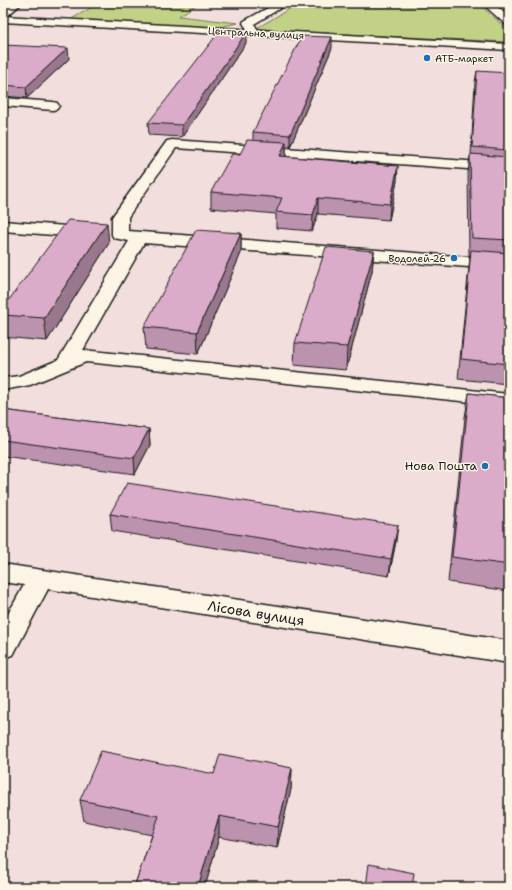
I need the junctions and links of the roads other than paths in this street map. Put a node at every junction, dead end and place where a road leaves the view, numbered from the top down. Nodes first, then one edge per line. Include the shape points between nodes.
1 (17, 3) edge
2 (284, 3) edge
3 (487, 3) edge
4 (3, 14) edge
5 (3, 19) edge
6 (509, 22) edge
7 (255, 32) junction
8 (509, 47) edge
9 (3, 102) edge
10 (53, 106) dead end
11 (509, 168) edge
12 (3, 226) edge
13 (120, 235) junction
14 (139, 238) junction
15 (509, 265) edge
16 (66, 363) junction
17 (3, 384) edge
18 (509, 400) edge
19 (3, 573) edge
20 (40, 579) junction
21 (3, 648) edge
22 (509, 652) edge

1 - 4 main road
2 - 7 main road via 248,23
3 - 6 main road
5 - 7 main road, Центральна вулиця
7 - 8 main road, Центральна вулиця
9 - 10 main road
11 - 13 main road via 172,144 120,217
12 - 13 main road
13 - 14 main road
14 - 15 main road
14 - 16 main road
16 - 17 main road via 24,381
16 - 18 main road via 84,356
19 - 20 main road, Лісова вулиця
20 - 21 main road
20 - 22 main road, Лісова вулиця

